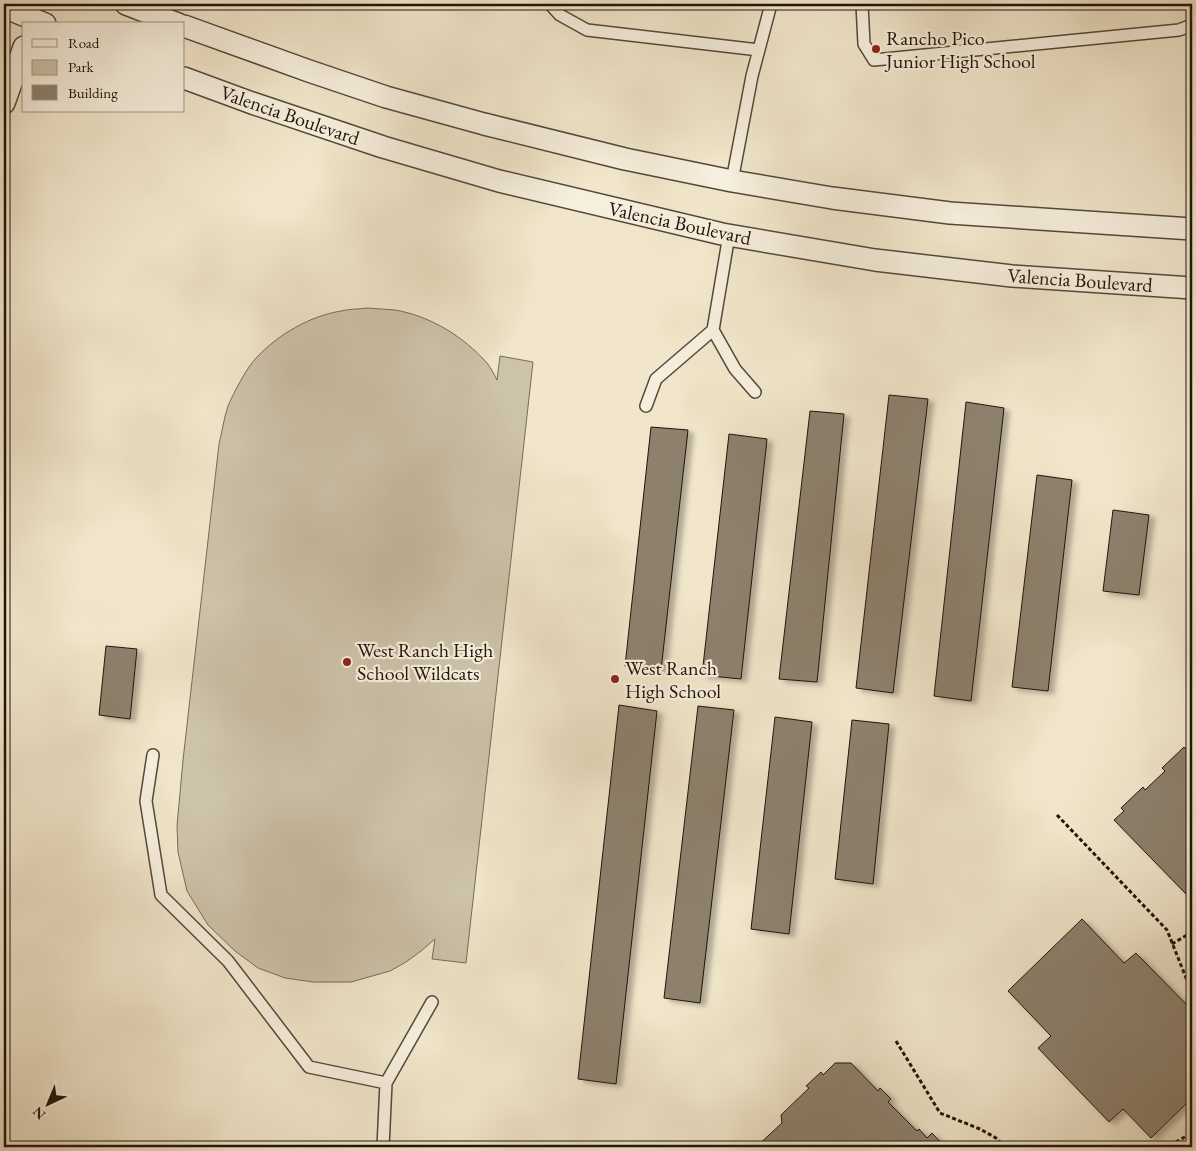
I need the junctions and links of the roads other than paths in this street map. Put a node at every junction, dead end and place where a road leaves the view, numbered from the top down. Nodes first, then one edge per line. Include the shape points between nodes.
1 (126, 4) edge
2 (550, 4) edge
3 (771, 4) edge
4 (862, 4) edge
5 (4, 8) edge
6 (37, 18) edge
7 (173, 22) edge
8 (1192, 25) edge
9 (185, 26) edge
10 (759, 50) junction
11 (22, 53) edge
12 (185, 78) edge
13 (4, 103) edge
14 (732, 181) junction
15 (1192, 229) edge
16 (729, 235) junction
17 (1192, 288) edge
18 (713, 330) junction
19 (755, 392) dead end
20 (646, 406) dead end
21 (153, 755) dead end
22 (432, 1002) dead end
23 (386, 1083) junction
24 (383, 1147) edge

1 - 7 street
2 - 10 lane via 560,15 587,30
3 - 10 lane
4 - 8 lane via 864,44 874,60 1179,30
5 - 6 street
9 - 14 street via 386,97 625,159
10 - 14 lane
11 - 13 street
12 - 16 street, Valencia Boulevard via 383,147 499,181
14 - 15 street via 950,213
16 - 17 street, Valencia Boulevard via 875,260 1012,276
16 - 18 lane
18 - 19 lane via 735,369
18 - 20 lane via 656,379
21 - 23 lane via 146,801 162,895 228,961 309,1067
22 - 23 lane
23 - 24 lane

